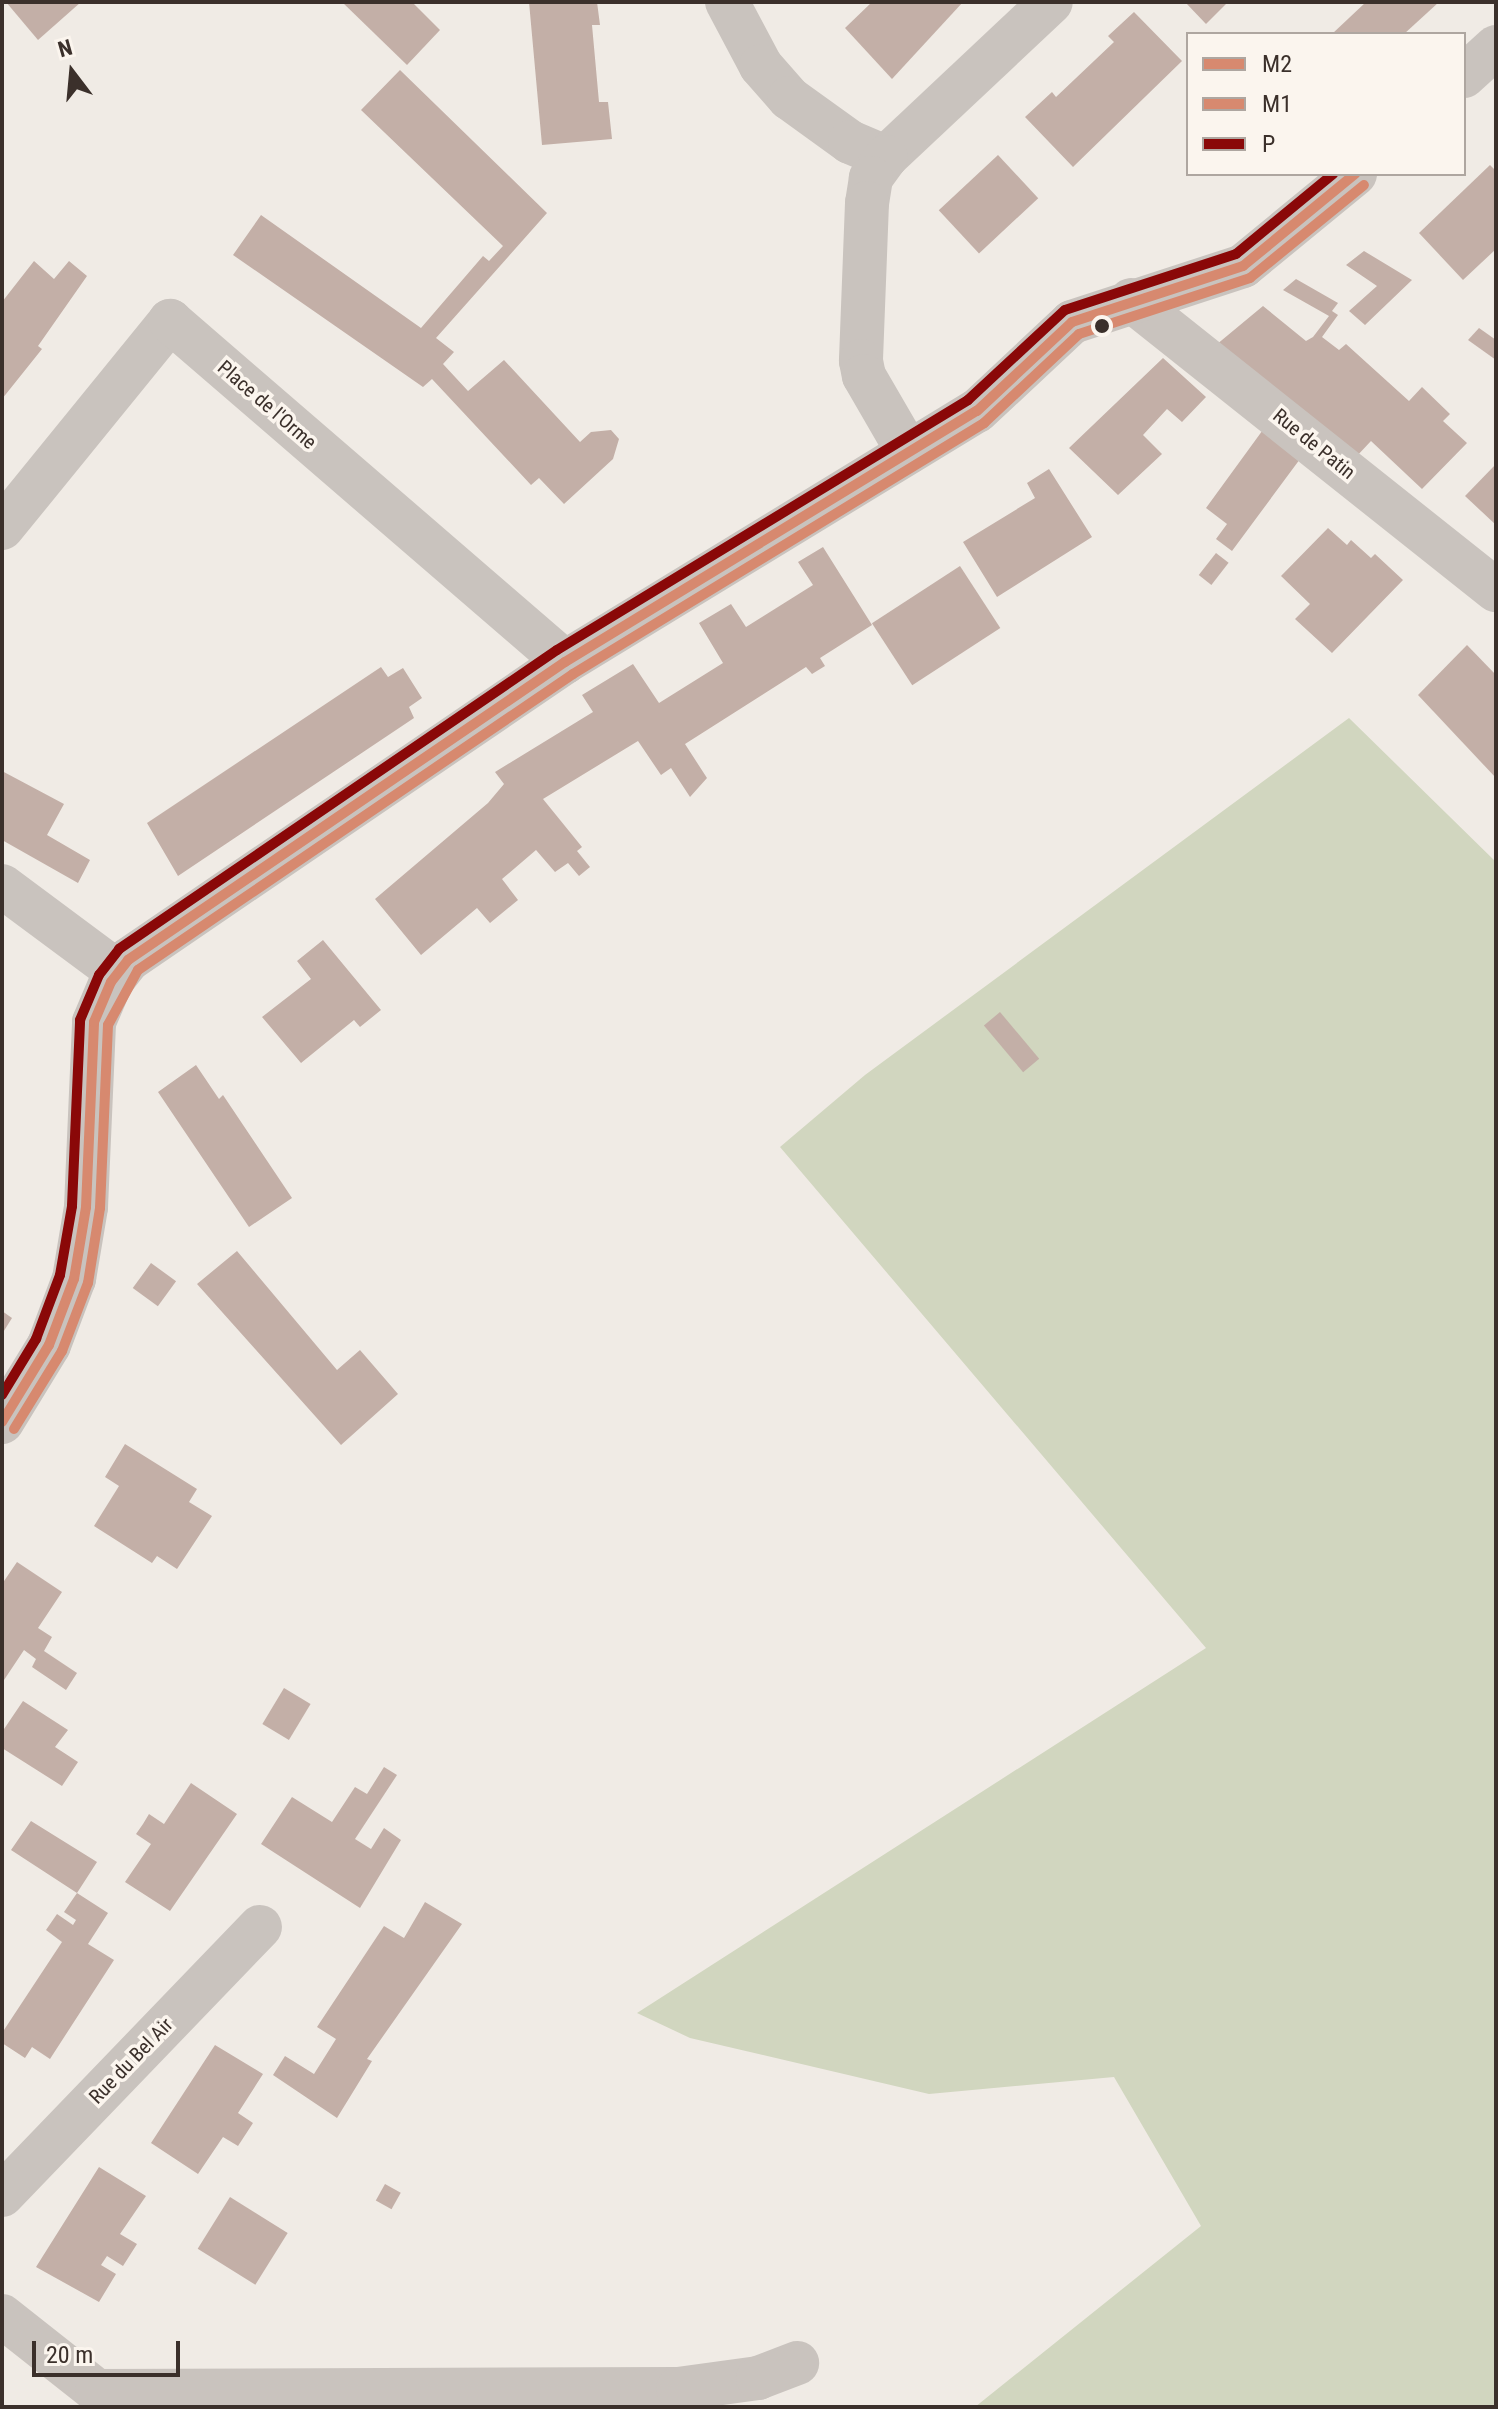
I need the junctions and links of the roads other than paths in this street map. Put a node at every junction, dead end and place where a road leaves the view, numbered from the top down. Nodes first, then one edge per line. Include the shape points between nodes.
1 (727, 2) edge
2 (1051, 2) edge
3 (1496, 47) edge
4 (1466, 74) edge
5 (886, 157) junction
6 (1353, 176) edge
7 (1131, 300) junction
8 (908, 452) junction
9 (2, 528) edge
10 (1496, 590) edge
11 (565, 662) junction
12 (2, 886) edge
13 (118, 972) junction
14 (2, 1422) edge
15 (260, 1927) dead end
16 (2, 2195) edge
17 (2, 2316) edge
18 (797, 2363) dead end
19 (106, 2399) edge

1 - 5 street via 761,66 789,98 850,142
2 - 5 street
3 - 4 street
5 - 8 street via 871,178 867,203 861,361 864,376
6 - 7 street via 1243,266 1199,284
7 - 8 street via 1072,322 984,406
7 - 10 street, Rue de Patin
8 - 11 street
9 - 11 street, Place de l'Orme via 170,321
11 - 13 street via 155,938
12 - 13 street
13 - 14 street via 100,1005 91,1040 86,1207 74,1279 49,1345
15 - 16 street, Rue du Bel Air
17 - 19 street
18 - 19 street via 758,2378 678,2389

